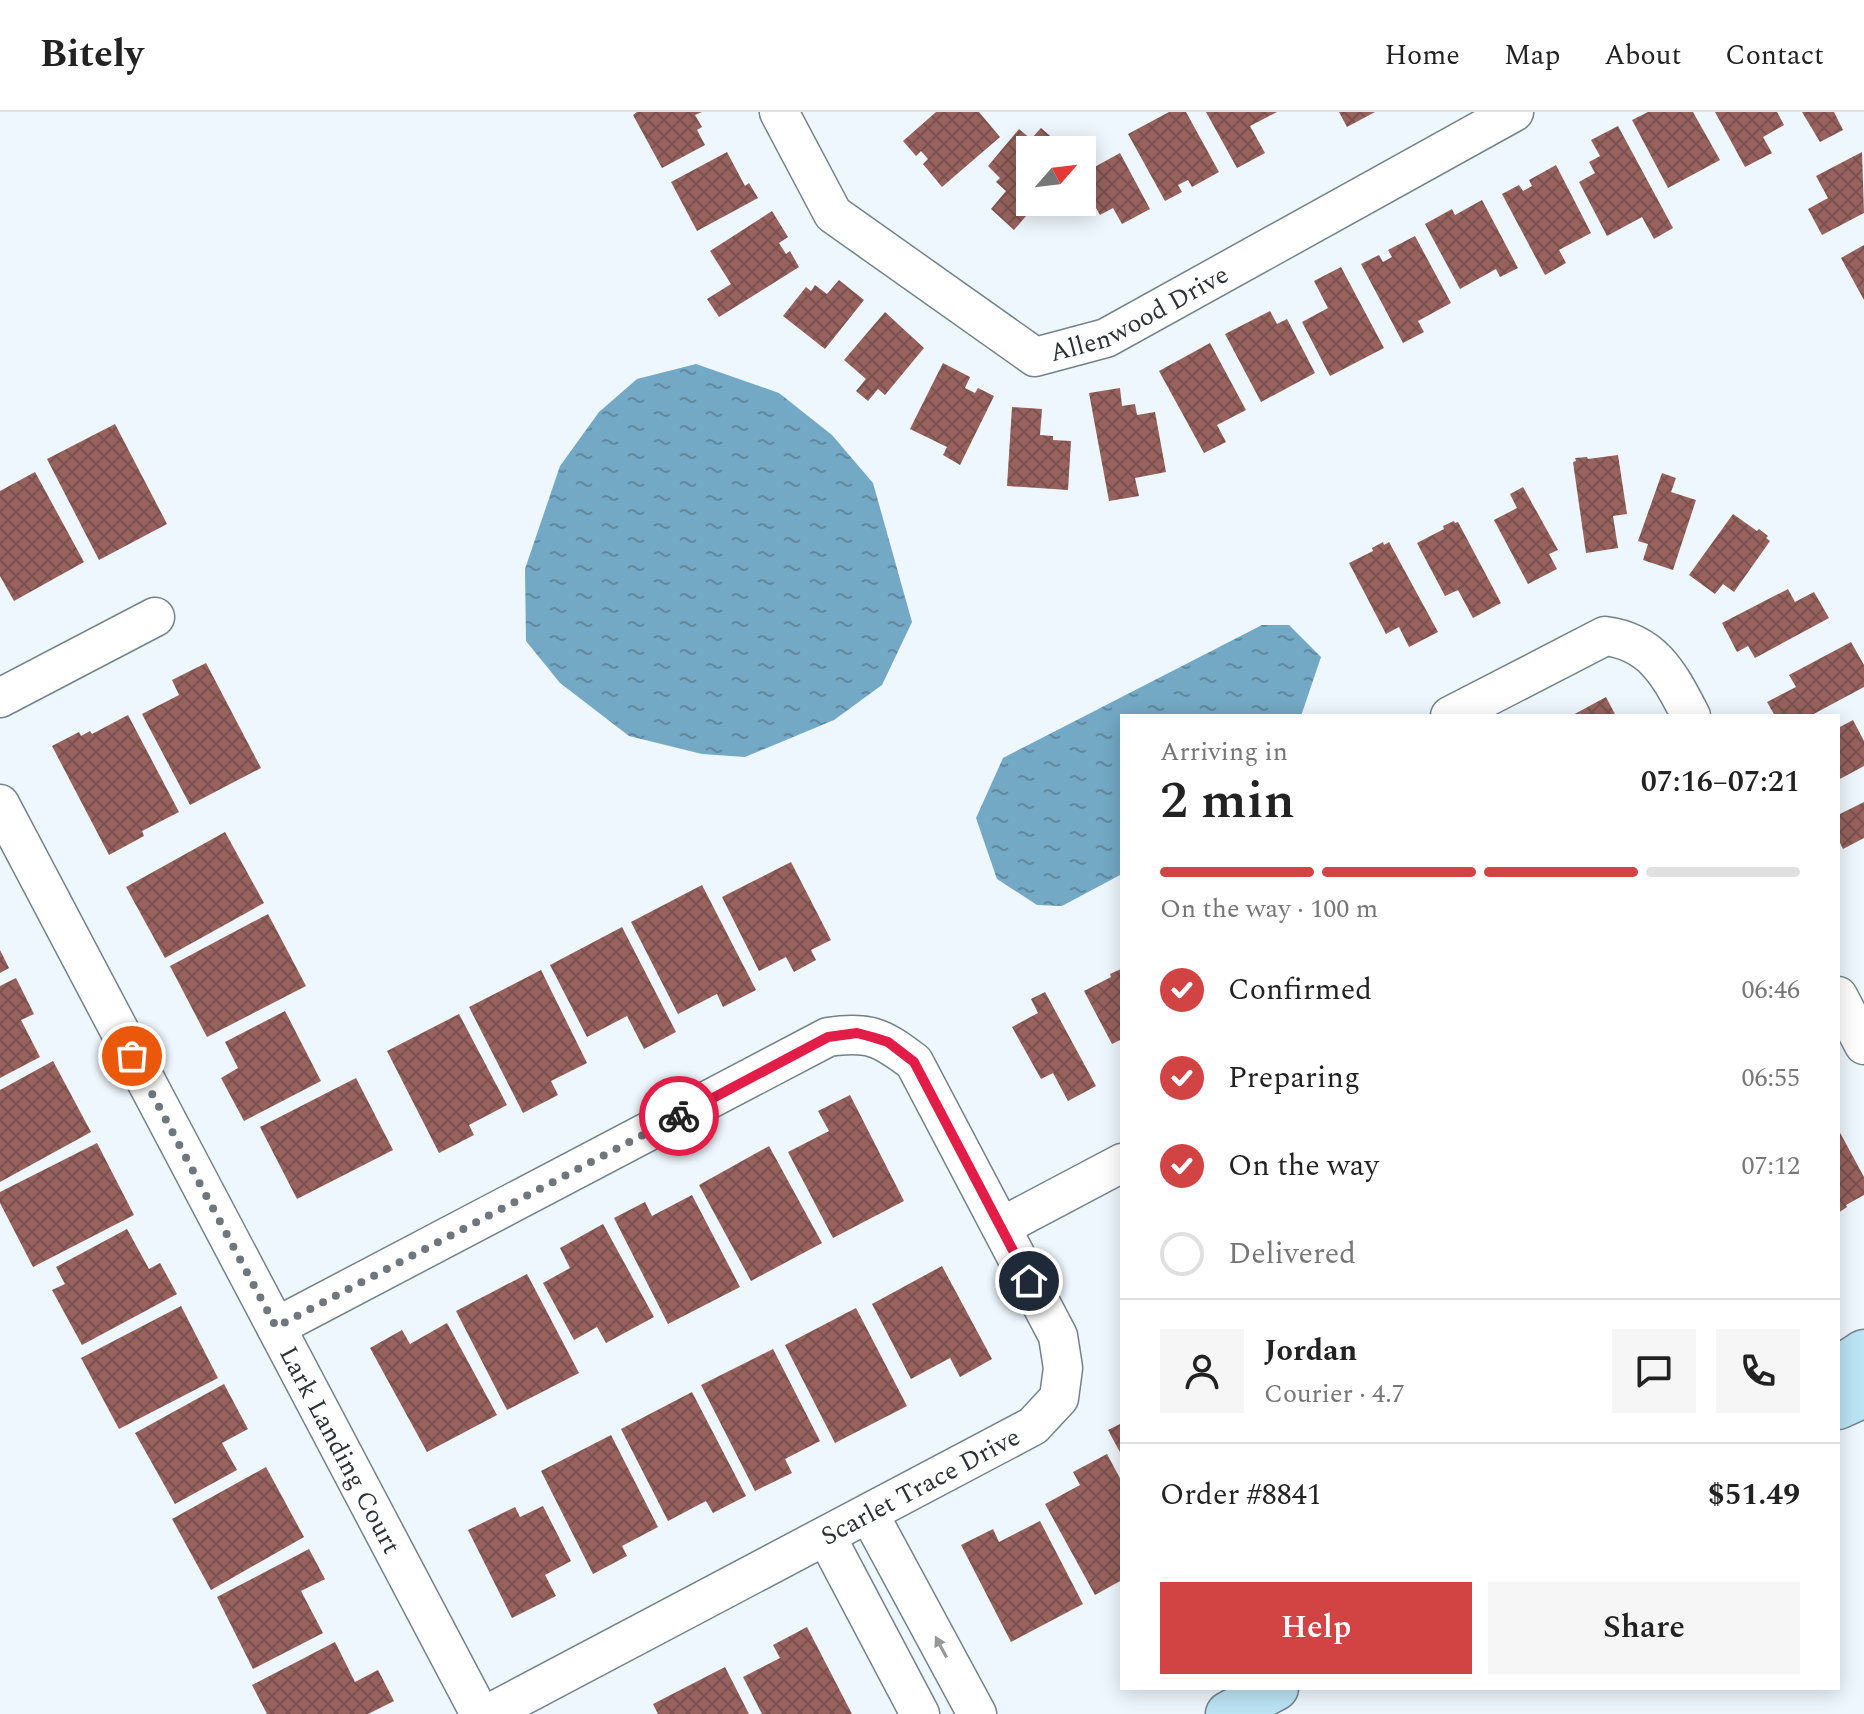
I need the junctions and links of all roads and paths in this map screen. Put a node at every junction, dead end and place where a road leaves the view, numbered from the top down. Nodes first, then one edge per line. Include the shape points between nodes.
1 (779, 112) edge
2 (1511, 113) edge
3 (155, 617) dead end
4 (0, 698) edge
5 (1454, 714) edge
6 (1690, 714) edge
7 (0, 804) edge
8 (1841, 1009) edge
9 (1864, 1045) edge
10 (1120, 1164) edge
11 (1001, 1227) junction
12 (276, 1327) junction
13 (1864, 1352) edge
14 (1840, 1368) edge
15 (1864, 1395) edge
16 (1840, 1406) edge
17 (869, 1514) junction
18 (826, 1536) junction
19 (1272, 1690) edge
20 (480, 1714) edge
21 (488, 1714) edge
22 (920, 1714) edge
23 (977, 1714) edge
24 (1228, 1714) edge

1 - 2 street, Allenwood Drive via 833,214 1035,357 1106,338
3 - 4 street
5 - 6 street via 1605,636 1625,639 1649,654 1667,671
7 - 12 street, Lark Landing Court
8 - 9 street
10 - 11 street
11 - 12 street, Scarlet Trace Drive via 914,1062 888,1042 857,1033 828,1037
11 - 17 street, Scarlet Trace Drive via 1058,1336 1063,1368 1059,1398 1033,1426
12 - 20 street, Lark Landing Court
13 - 14 main road
15 - 16 main road
17 - 18 street, Scarlet Trace Drive
23 -> 17 street
18 - 21 street, Scarlet Trace Drive
18 - 22 street
19 - 24 main road

